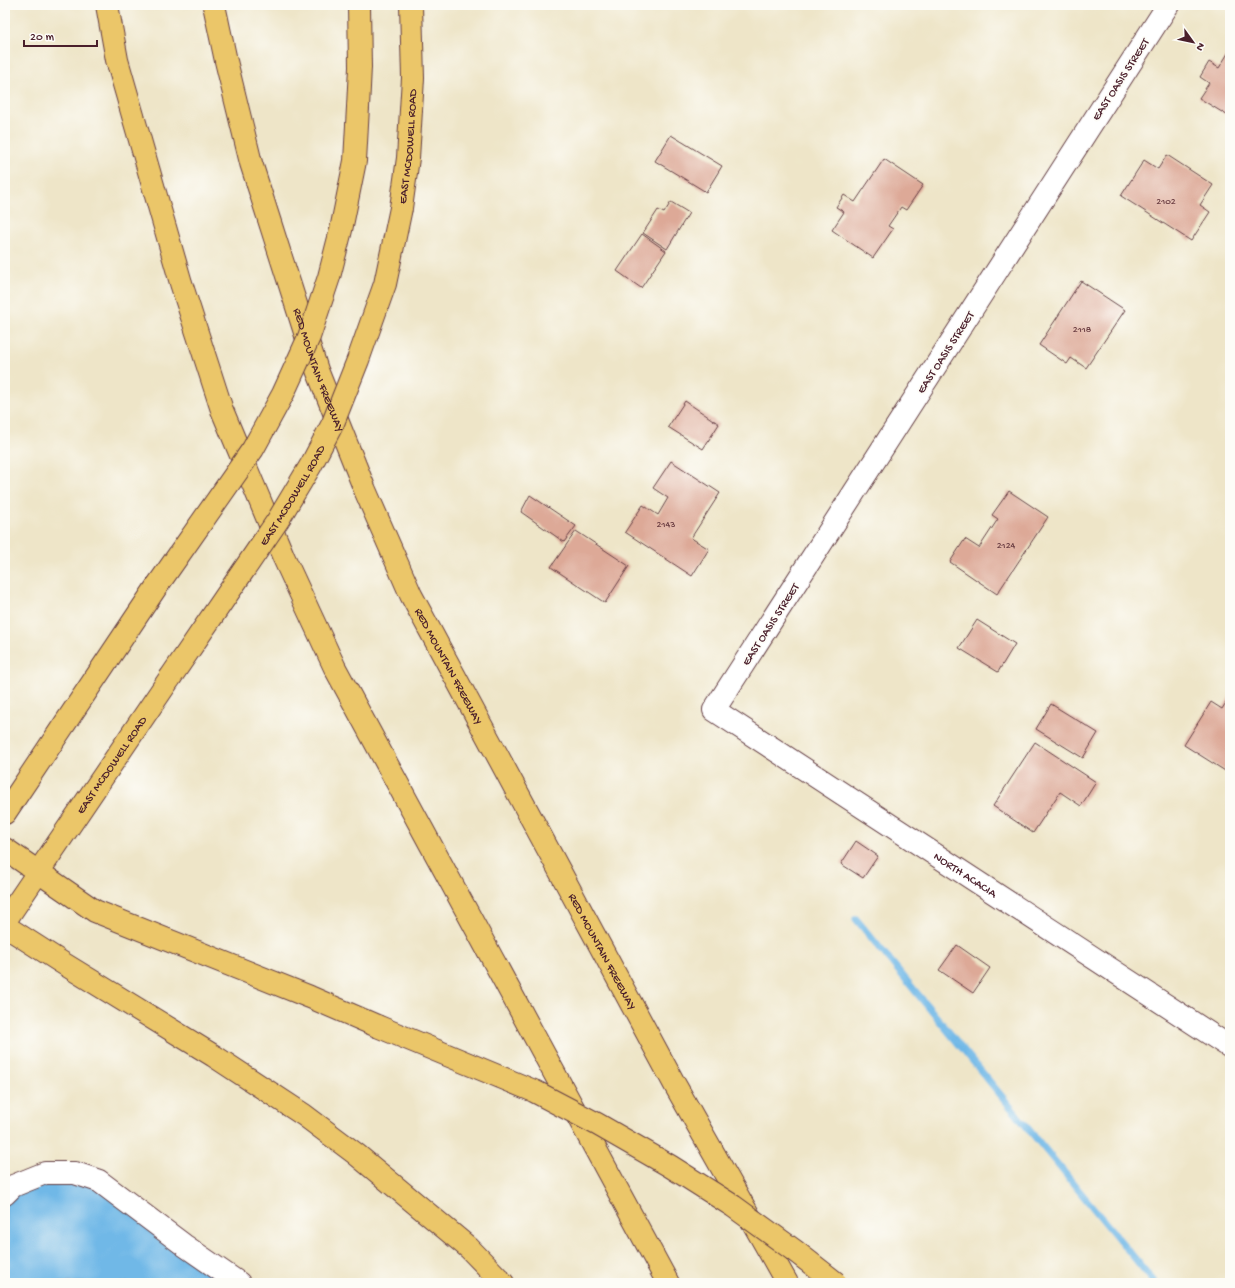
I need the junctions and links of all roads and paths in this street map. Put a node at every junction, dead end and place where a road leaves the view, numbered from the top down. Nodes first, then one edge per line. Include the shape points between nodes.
1 (107, 5) edge
2 (214, 5) edge
3 (359, 5) edge
4 (411, 5) edge
5 (1168, 5) edge
6 (722, 698) joint
7 (5, 813) edge
8 (5, 849) edge
9 (38, 871) junction
10 (5, 921) edge
11 (5, 926) edge
12 (1230, 1047) edge
13 (5, 1194) edge
14 (239, 1283) edge
15 (503, 1283) edge
16 (668, 1283) edge
17 (787, 1283) edge
18 (836, 1283) edge

1 - 16 main road via 117,60 181,283 222,410 284,558 335,668
2 - 17 main road, RED MOUNTAIN FREEWAY via 251,163 317,370 408,588 675,1085
3 - 7 main road, bridge via 360,67 355,161 341,230 309,337 283,394 253,449 157,586
4 - 9 main road, EAST MCDOWELL ROAD, bridge via 413,78 408,158 401,208 385,284 332,423 311,465 278,520
5 - 6 street, EAST OASIS STREET
6 - 12 street, NORTH ACACIA via 714,710
8 - 9 main road
9 - 10 main road, EAST MCDOWELL ROAD
9 - 18 main road, bridge via 95,911 534,1091 670,1166 733,1206
11 - 15 main road via 304,1115 356,1154 469,1248
13 - 14 street via 13,1186 45,1173 75,1173 98,1181

